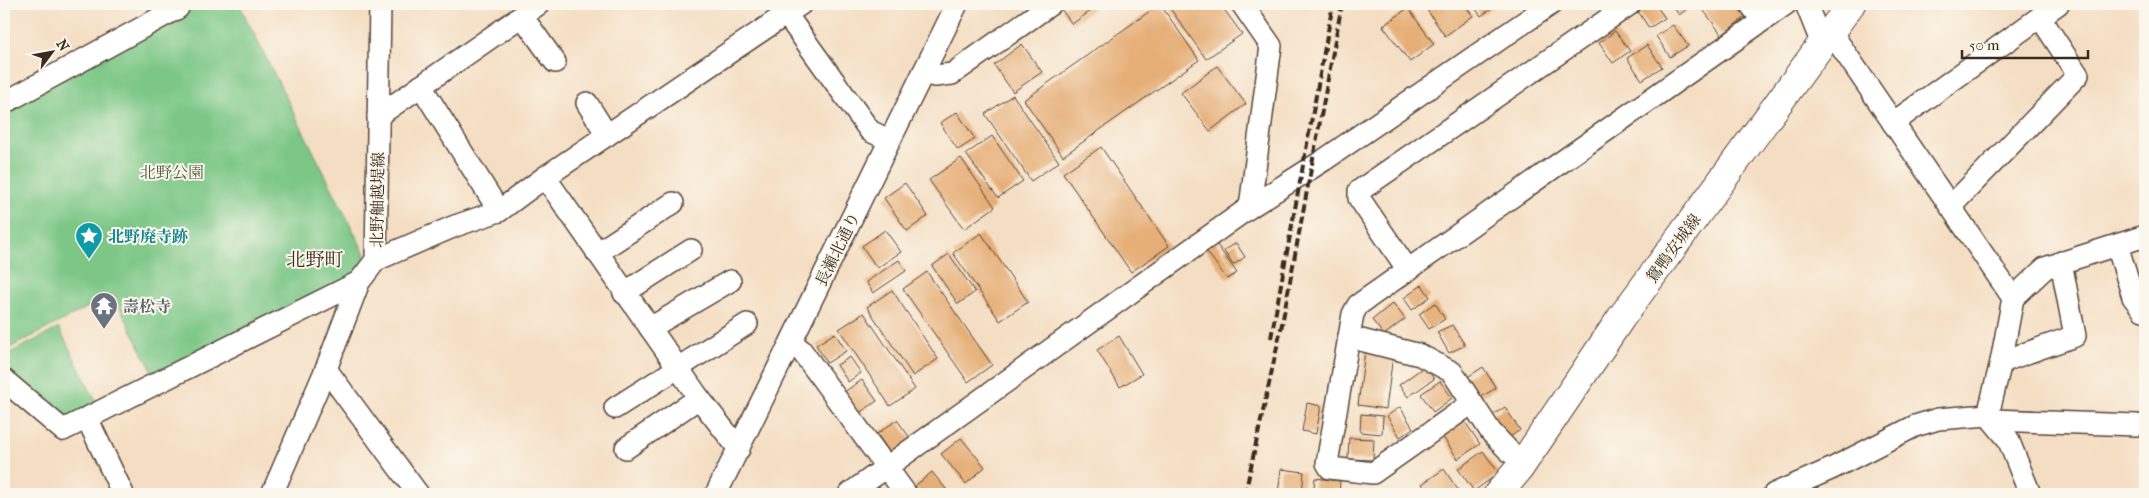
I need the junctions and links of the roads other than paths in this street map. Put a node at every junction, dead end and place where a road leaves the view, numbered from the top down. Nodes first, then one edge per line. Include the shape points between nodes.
1 (177, 4) edge
2 (380, 4) edge
3 (539, 4) edge
4 (957, 4) edge
5 (1050, 4) edge
6 (1242, 4) edge
7 (1550, 4) edge
8 (1630, 4) edge
9 (1786, 4) edge
10 (1806, 4) edge
11 (1851, 4) edge
12 (2058, 4) edge
13 (794, 9) edge
14 (1756, 12) edge
15 (522, 16) junction
16 (2040, 16) junction
17 (1826, 38) junction
18 (555, 62) dead end
19 (923, 73) junction
20 (421, 86) junction
21 (4, 102) edge
22 (587, 103) dead end
23 (378, 116) junction
24 (1894, 122) junction
25 (607, 135) junction
26 (889, 140) junction
27 (545, 176) junction
28 (673, 203) dead end
29 (1951, 206) junction
30 (1250, 207) junction
31 (499, 211) junction
32 (2145, 236) edge
33 (2117, 245) junction
34 (690, 250) dead end
35 (598, 253) junction
36 (376, 260) junction
37 (2061, 262) junction
38 (1408, 270) junction
39 (730, 281) dead end
40 (359, 282) junction
41 (624, 293) junction
42 (2013, 298) junction
43 (2143, 310) dead end
44 (747, 324) dead end
45 (650, 328) junction
46 (1349, 337) junction
47 (792, 343) junction
48 (2001, 362) junction
49 (677, 367) junction
50 (326, 369) junction
51 (4, 380) edge
52 (699, 398) junction
53 (1472, 403) junction
54 (616, 408) dead end
55 (1990, 417) junction
56 (88, 418) junction
57 (2137, 425) dead end
58 (626, 448) dead end
59 (739, 449) junction
60 (1525, 461) junction
61 (888, 467) junction
62 (122, 494) edge
63 (272, 494) edge
64 (418, 494) edge
65 (716, 494) edge
66 (849, 494) edge
67 (906, 494) edge
68 (1498, 494) edge
69 (1774, 494) edge
70 (2030, 494) edge

1 - 21 street via 178,8
2 - 23 street, 北野舳越堤線
3 - 15 street
4 - 19 street, 長瀬北通り
5 - 19 street via 952,74 935,76
6 - 30 street via 1271,46
7 - 30 street via 1324,160
8 - 38 street via 1359,191 1359,198
9 - 14 street
10 - 17 street
11 - 17 main road, 鴛鴨安城線
12 - 16 street
13 - 25 street
13 - 26 street via 870,131
14 - 38 street
15 - 18 street
15 - 20 street
16 - 24 street
16 - 29 street via 2078,75
17 - 24 street
17 - 60 main road, 鴛鴨安城線 via 1621,318
19 - 26 street, 長瀬北通り
20 - 23 street
20 - 31 street
22 - 25 street
23 - 36 street, 北野舳越堤線
24 - 29 street
25 - 27 street
26 - 47 street, 長瀬北通り
27 - 31 street
27 - 35 street
28 - 35 street
29 - 42 street
30 - 61 street
31 - 36 street via 454,226
32 - 33 street
33 - 37 street
33 - 43 street via 2133,297
34 - 41 street
35 - 41 street
36 - 40 street, 北野舳越堤線
37 - 42 street via 2045,268
37 - 48 street via 2075,336
38 - 46 street via 1358,305
39 - 45 street
40 - 50 street, 北野舳越堤線
40 - 56 street
41 - 45 street
42 - 48 street
44 - 49 street
45 - 49 street
46 - 53 street via 1420,355 1452,372
46 - 53 street via 1327,456 1326,464 1330,468 1373,473
47 - 59 street, 長瀬北通り
47 - 61 street
48 - 55 street
49 - 52 street
49 - 54 street
50 - 63 street, 北野舳越堤線
50 - 64 street
51 - 56 street via 63,430
52 - 58 street
52 - 59 street
53 - 60 street via 1491,432 1510,452
55 - 57 street
55 - 69 street via 1938,419 1916,426
55 - 70 street via 2008,439
56 - 62 street
59 - 65 street, 長瀬北通り
60 - 68 main road, 鴛鴨安城線
61 - 66 street
61 - 67 street

